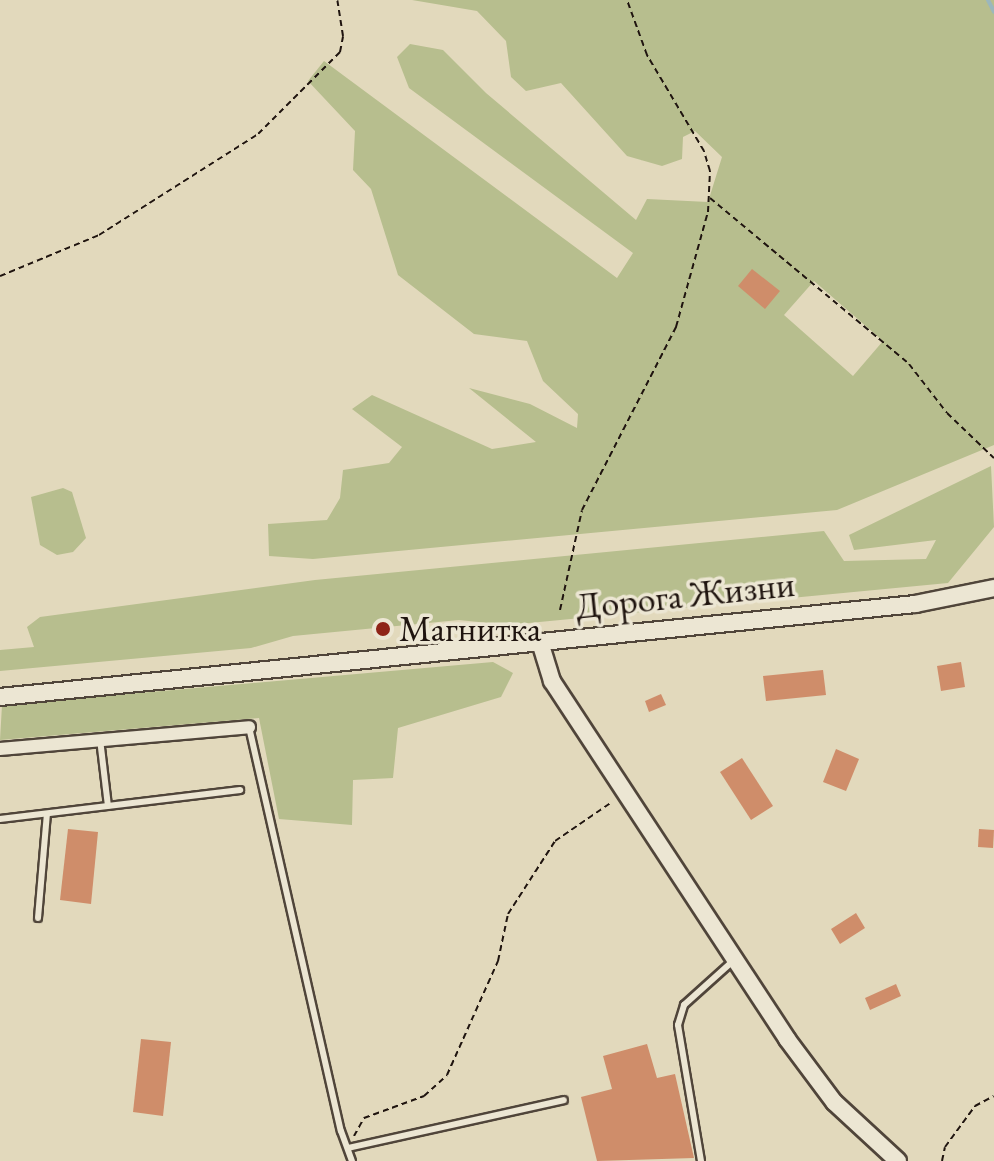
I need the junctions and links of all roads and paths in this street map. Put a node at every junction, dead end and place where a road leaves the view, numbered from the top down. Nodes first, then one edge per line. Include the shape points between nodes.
1 (337, 0) edge
2 (627, 0) edge
3 (708, 197) junction
4 (0, 276) edge
5 (994, 458) edge
6 (994, 588) edge
7 (560, 610) dead end
8 (540, 642) junction
9 (0, 697) edge
10 (249, 727) joint
11 (100, 739) junction
12 (0, 749) edge
13 (240, 790) dead end
14 (624, 794) junction
15 (108, 806) junction
16 (47, 814) junction
17 (0, 819) edge
18 (38, 918) dead end
19 (734, 960) junction
20 (994, 1096) edge
21 (564, 1100) dead end
22 (348, 1148) junction
23 (352, 1161) edge
24 (701, 1161) edge
25 (898, 1161) edge
26 (942, 1161) edge

1 - 4 path via 340,52 258,134 99,235
2 - 3 path via 647,55 704,151
3 - 5 path via 909,364 947,413
3 - 7 path via 702,242 676,327 649,389 592,483
6 - 8 main road, Дорога Жизни via 915,604
8 - 9 main road, Дорога Жизни
8 - 14 main road via 552,681
10 - 11 street
10 - 22 lane
11 - 12 street
11 - 15 lane
13 - 15 lane
14 - 19 main road
14 - 22 path via 555,841 508,914 498,961 447,1075 424,1096 364,1118
15 - 16 lane
16 - 17 lane
16 - 18 lane
19 - 24 lane via 684,1005 678,1025
19 - 25 main road via 834,1102
20 - 26 path via 975,1106 945,1147
21 - 22 lane
22 - 23 lane

